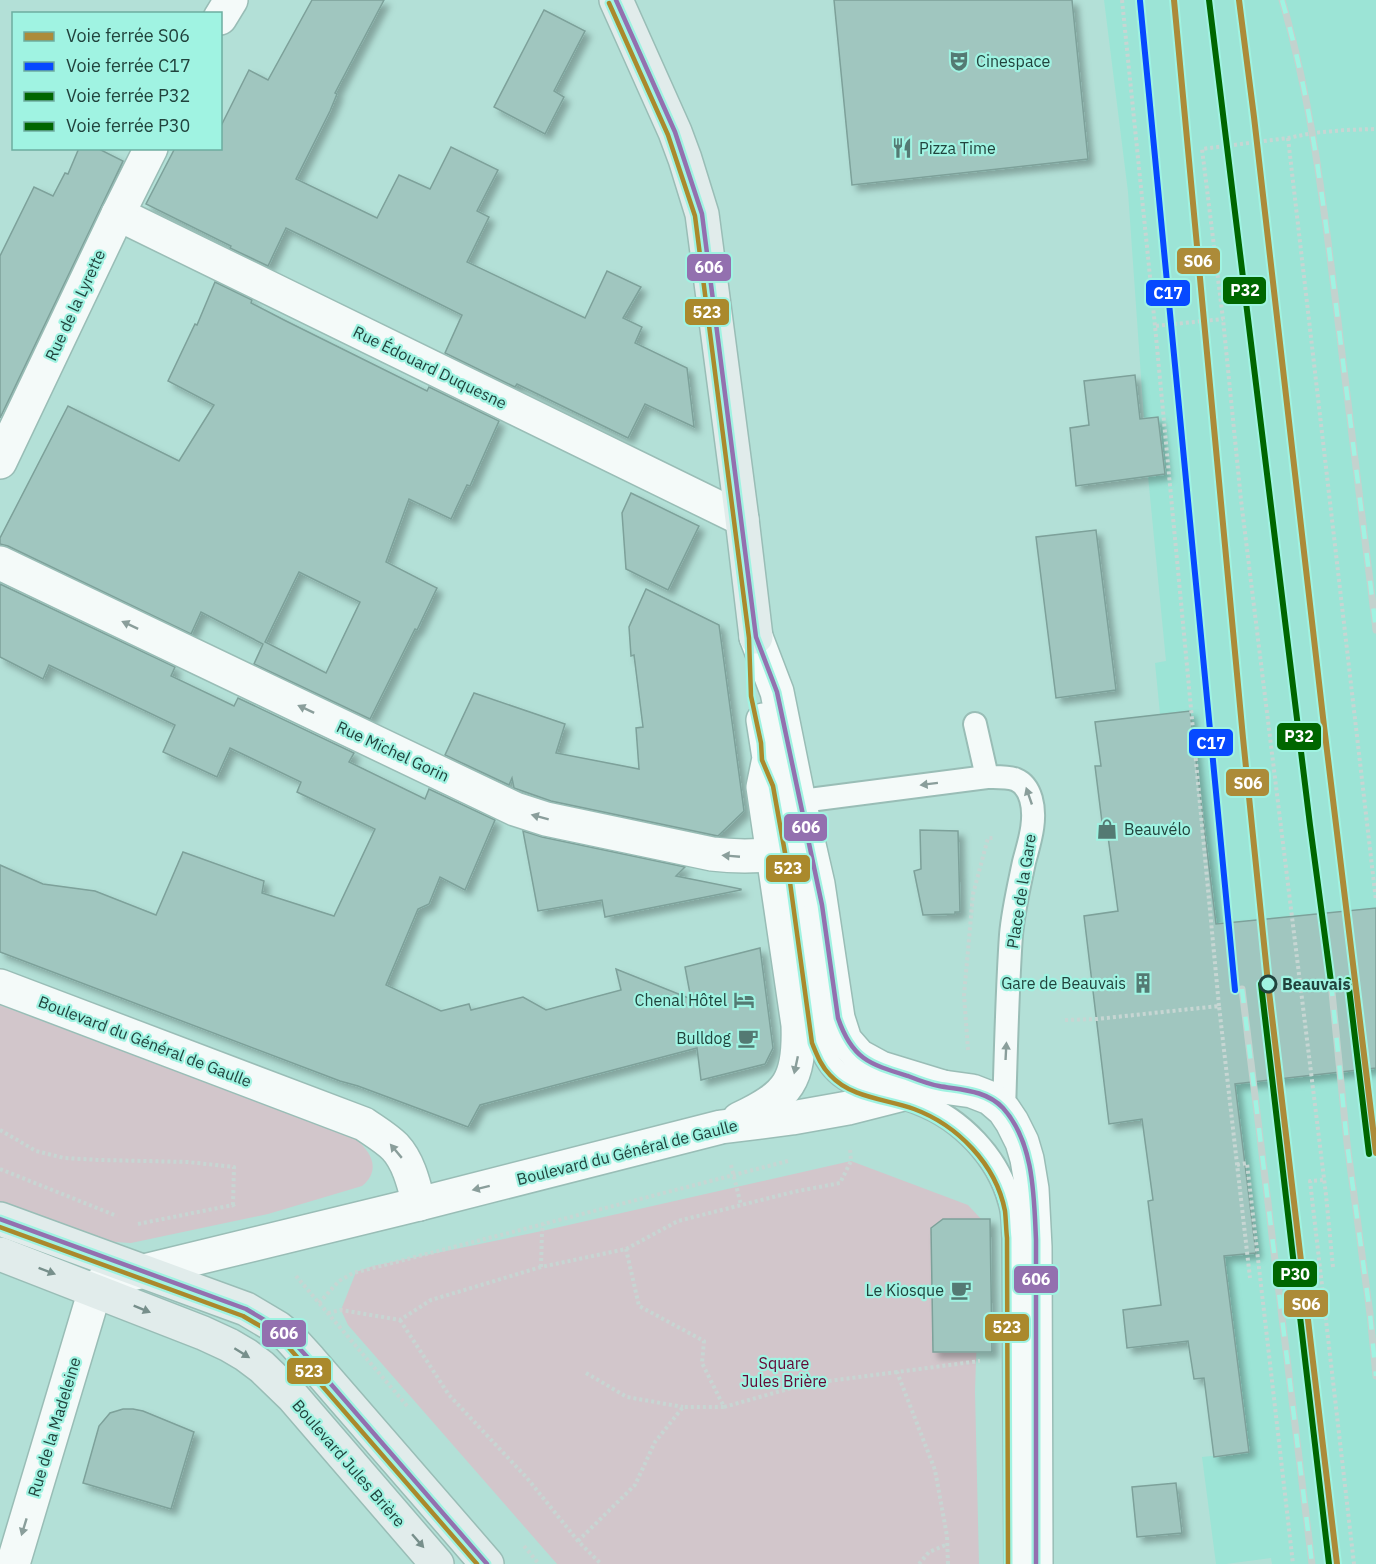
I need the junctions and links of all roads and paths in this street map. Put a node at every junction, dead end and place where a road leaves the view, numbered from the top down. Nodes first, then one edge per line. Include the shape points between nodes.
1 (231, 0) edge
2 (616, 0) edge
3 (1122, 0) edge
4 (222, 15) edge
5 (1376, 129) edge
6 (1288, 138) junction
7 (150, 150) edge
8 (118, 214) junction
9 (1224, 319) junction
10 (1155, 326) junction
11 (0, 462) edge
12 (742, 519) junction
13 (0, 563) edge
14 (756, 637) junction
15 (975, 724) dead end
16 (987, 777) junction
17 (783, 803) junction
18 (792, 853) junction
19 (1376, 901) edge
20 (0, 986) edge
21 (1219, 1006) junction
22 (1065, 1020) dead end
23 (943, 1087) junction
24 (897, 1095) junction
25 (1004, 1110) junction
26 (721, 1127) junction
27 (0, 1130) edge
28 (840, 1148) dead end
29 (798, 1159) dead end
30 (1237, 1164) junction
31 (0, 1169) edge
32 (1324, 1180) junction
33 (419, 1204) junction
34 (233, 1205) junction
35 (118, 1216) dead end
36 (0, 1219) edge
37 (129, 1221) dead end
38 (544, 1224) junction
39 (265, 1241) junction
40 (626, 1249) junction
41 (0, 1254) edge
42 (541, 1267) junction
43 (1333, 1267) dead end
44 (140, 1271) junction
45 (1250, 1278) dead end
46 (95, 1290) junction
47 (202, 1293) junction
48 (320, 1303) dead end
49 (400, 1320) junction
50 (189, 1328) junction
51 (294, 1343) junction
52 (1015, 1358) junction
53 (897, 1372) junction
54 (586, 1373) dead end
55 (683, 1407) junction
56 (723, 1407) junction
57 (578, 1541) junction
58 (948, 1544) junction
59 (13, 1564) edge
60 (437, 1564) edge
61 (487, 1564) edge
62 (602, 1564) edge
63 (919, 1564) edge
64 (948, 1564) edge
65 (1016, 1564) edge
66 (1036, 1564) edge
67 (1293, 1564) edge
68 (1354, 1564) edge

1 - 4 street
2 - 12 main road via 675,132 702,214
3 - 10 path
5 - 6 path
6 - 9 path via 1202,149
6 - 19 path
7 - 8 street, Rue de la Lyrette
8 - 11 street, Rue de la Lyrette
8 - 12 street, Rue Édouard Duquesne
9 - 10 path
9 - 32 path via 1241,500
10 - 21 path
12 - 14 main road
18 -> 13 street, Rue Michel Gorin via 738,857 712,854 529,814
14 - 17 street via 777,692
14 - 17 street via 758,695 769,758 763,787
15 - 16 lane
16 -> 17 lane, Place de la Gare
25 -> 16 lane, Place de la Gare via 1011,934 1033,817 1025,785 1008,777
17 - 18 street
18 - 23 street via 822,906 838,1018 845,1040 859,1056 880,1068
18 - 24 lane via 823,1052 829,1064 847,1080
18 -> 26 street via 798,1060 794,1075 776,1098
33 -> 20 street, Boulevard du Général de Gaulle via 395,1147 364,1124
21 - 22 path
21 - 30 path
23 - 24 street, Boulevard du Général de Gaulle
23 - 25 street via 981,1094
24 - 26 street, Boulevard du Général de Gaulle via 814,1114
24 - 52 lane via 932,1108 966,1132 989,1158 1006,1188 1013,1222
25 - 66 street via 1022,1142 1033,1196
26 -> 33 street, Boulevard du Général de Gaulle
27 - 34 path via 36,1151 64,1158 234,1167
28 - 40 path via 850,1145 850,1161 840,1183 678,1221
29 - 38 path
30 - 45 path
30 - 67 path via 1247,1164
31 - 35 path
32 - 43 path
32 - 68 path via 1310,1181
33 - 39 street, Boulevard du Général de Gaulle
34 - 37 path via 139,1225
34 - 39 path
36 - 44 main road
38 - 42 path
38 - 48 path via 353,1274 339,1281
39 - 44 street, Boulevard du Général de Gaulle
39 - 47 street via 224,1259 210,1273
40 - 42 path
40 - 56 path via 639,1306 704,1341 702,1363
41 -> 46 main road
42 - 49 path via 430,1300
44 - 46 street, Boulevard du Général de Gaulle via 107,1280
44 - 47 main road
46 -> 50 main road, Boulevard Jules Brière
46 -> 59 street, Rue de la Madeleine
47 - 50 street
47 - 51 main road via 262,1318
49 - 51 path via 341,1310 328,1313
49 - 57 path via 449,1395 527,1478
50 -> 60 main road, Boulevard Jules Brière via 246,1355 273,1378
51 - 61 main road
52 - 53 path
52 - 65 lane
53 - 56 path via 806,1384
53 - 58 path via 935,1470
54 - 55 path via 627,1397
55 - 56 path
55 - 57 path via 655,1442 635,1485
57 - 62 path
58 - 63 path via 929,1552
58 - 64 path

